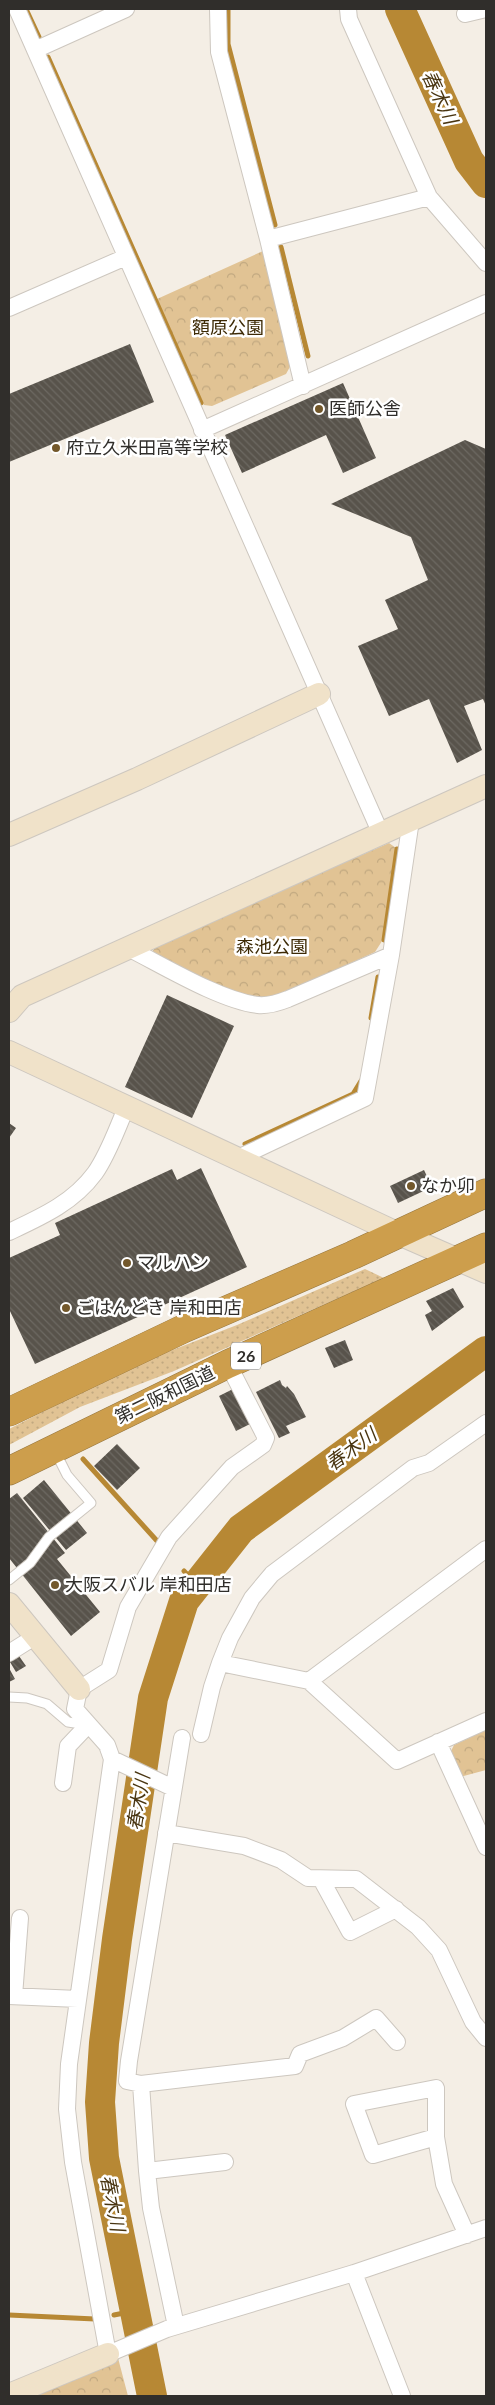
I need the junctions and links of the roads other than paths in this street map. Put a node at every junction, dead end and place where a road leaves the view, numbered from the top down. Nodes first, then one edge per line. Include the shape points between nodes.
1 (17, 9) edge
2 (126, 9) edge
3 (218, 9) edge
4 (348, 9) edge
5 (36, 50) junction
6 (428, 198) junction
7 (268, 239) junction
8 (126, 257) junction
9 (486, 263) edge
10 (486, 303) edge
11 (9, 308) edge
12 (303, 386) junction
13 (202, 430) junction
14 (319, 694) junction
15 (486, 786) edge
16 (410, 820) junction
17 (381, 834) junction
18 (9, 835) edge
19 (128, 948) junction
20 (391, 955) junction
21 (9, 1011) edge
22 (9, 1052) edge
23 (127, 1106) junction
24 (238, 1158) junction
25 (486, 1193) edge
26 (9, 1232) edge
27 (399, 1234) junction
28 (486, 1247) edge
29 (458, 1260) junction
30 (486, 1272) edge
31 (228, 1364) junction
32 (9, 1412) edge
33 (486, 1423) edge
34 (54, 1449) junction
35 (9, 1472) edge
36 (486, 1549) edge
37 (9, 1580) edge
38 (9, 1604) edge
39 (36, 1636) junction
40 (9, 1653) edge
41 (220, 1663) junction
42 (309, 1681) junction
43 (79, 1689) junction
44 (9, 1697) edge
45 (486, 1720) edge
46 (88, 1725) junction
47 (201, 1734) dead end
48 (182, 1738) dead end
49 (438, 1742) junction
50 (116, 1761) junction
51 (62, 1783) dead end
52 (169, 1786) junction
53 (166, 1833) junction
54 (486, 1847) edge
55 (321, 1879) junction
56 (396, 1909) junction
57 (20, 1918) dead end
58 (12, 1996) edge
59 (78, 1999) junction
60 (486, 2038) edge
61 (397, 2042) dead end
62 (141, 2084) junction
63 (436, 2137) junction
64 (225, 2162) dead end
65 (147, 2171) junction
66 (486, 2228) edge
67 (467, 2235) junction
68 (354, 2273) junction
69 (172, 2328) junction
70 (112, 2352) junction
71 (9, 2396) edge
72 (402, 2396) edge

1 - 5 street
2 - 5 street
3 - 7 street via 219,52
4 - 6 street via 349,19
5 - 8 street
6 - 7 street
6 - 9 street
7 - 12 street
8 - 11 street
8 - 13 street
10 - 12 street
12 - 13 street
13 - 14 street
14 - 17 street
14 - 18 street
15 - 16 street
16 - 17 street
16 - 20 street
17 - 19 street
19 - 20 street via 228,998 259,1005 288,999
19 - 21 street via 22,996
20 - 24 street via 365,1098
22 - 23 street
23 - 24 street
23 - 26 street via 106,1155 79,1190 61,1205
24 - 27 street
25 - 27 highway
27 - 29 street
27 - 32 highway via 183,1329
28 - 29 highway, 第二阪和国道 / 26
29 - 30 street
29 - 31 highway, 第二阪和国道 / 26
31 - 34 highway, 第二阪和国道 / 26
31 - 43 street via 266,1438 263,1445 232,1467 169,1536 128,1607 109,1670
33 - 41 street via 429,1463 413,1468 272,1574 252,1598
34 - 35 highway, 第二阪和国道 / 26
34 - 37 lane via 67,1475 91,1503 48,1537 30,1563
36 - 42 street
38 - 39 street
39 - 40 street
39 - 43 street
41 - 42 street
41 - 47 street
42 - 49 street via 397,1761
43 - 46 street via 75,1710
44 - 46 lane via 47,1704 68,1722
45 - 49 street
46 - 50 street via 107,1745
46 - 51 street via 68,1746
48 - 52 street
49 - 54 street
50 - 52 street
50 - 59 street
52 - 53 street
53 - 55 street via 244,1846 281,1860 308,1878
53 - 62 street via 129,2061 128,2080
55 - 56 street via 356,1879
55 - 56 street via 350,1932
56 - 60 street via 438,1950 472,2022
57 - 58 street
58 - 59 street
59 - 70 street via 67,2109 73,2162
61 - 62 street via 376,2018 343,2038 300,2054 294,2066
62 - 65 street
63 - 63 street via 436,2088 354,2104 373,2155
63 - 67 street via 444,2184
64 - 65 street
65 - 69 street
66 - 67 street
67 - 68 street
68 - 69 street
68 - 72 street
69 - 70 street
70 - 71 street

